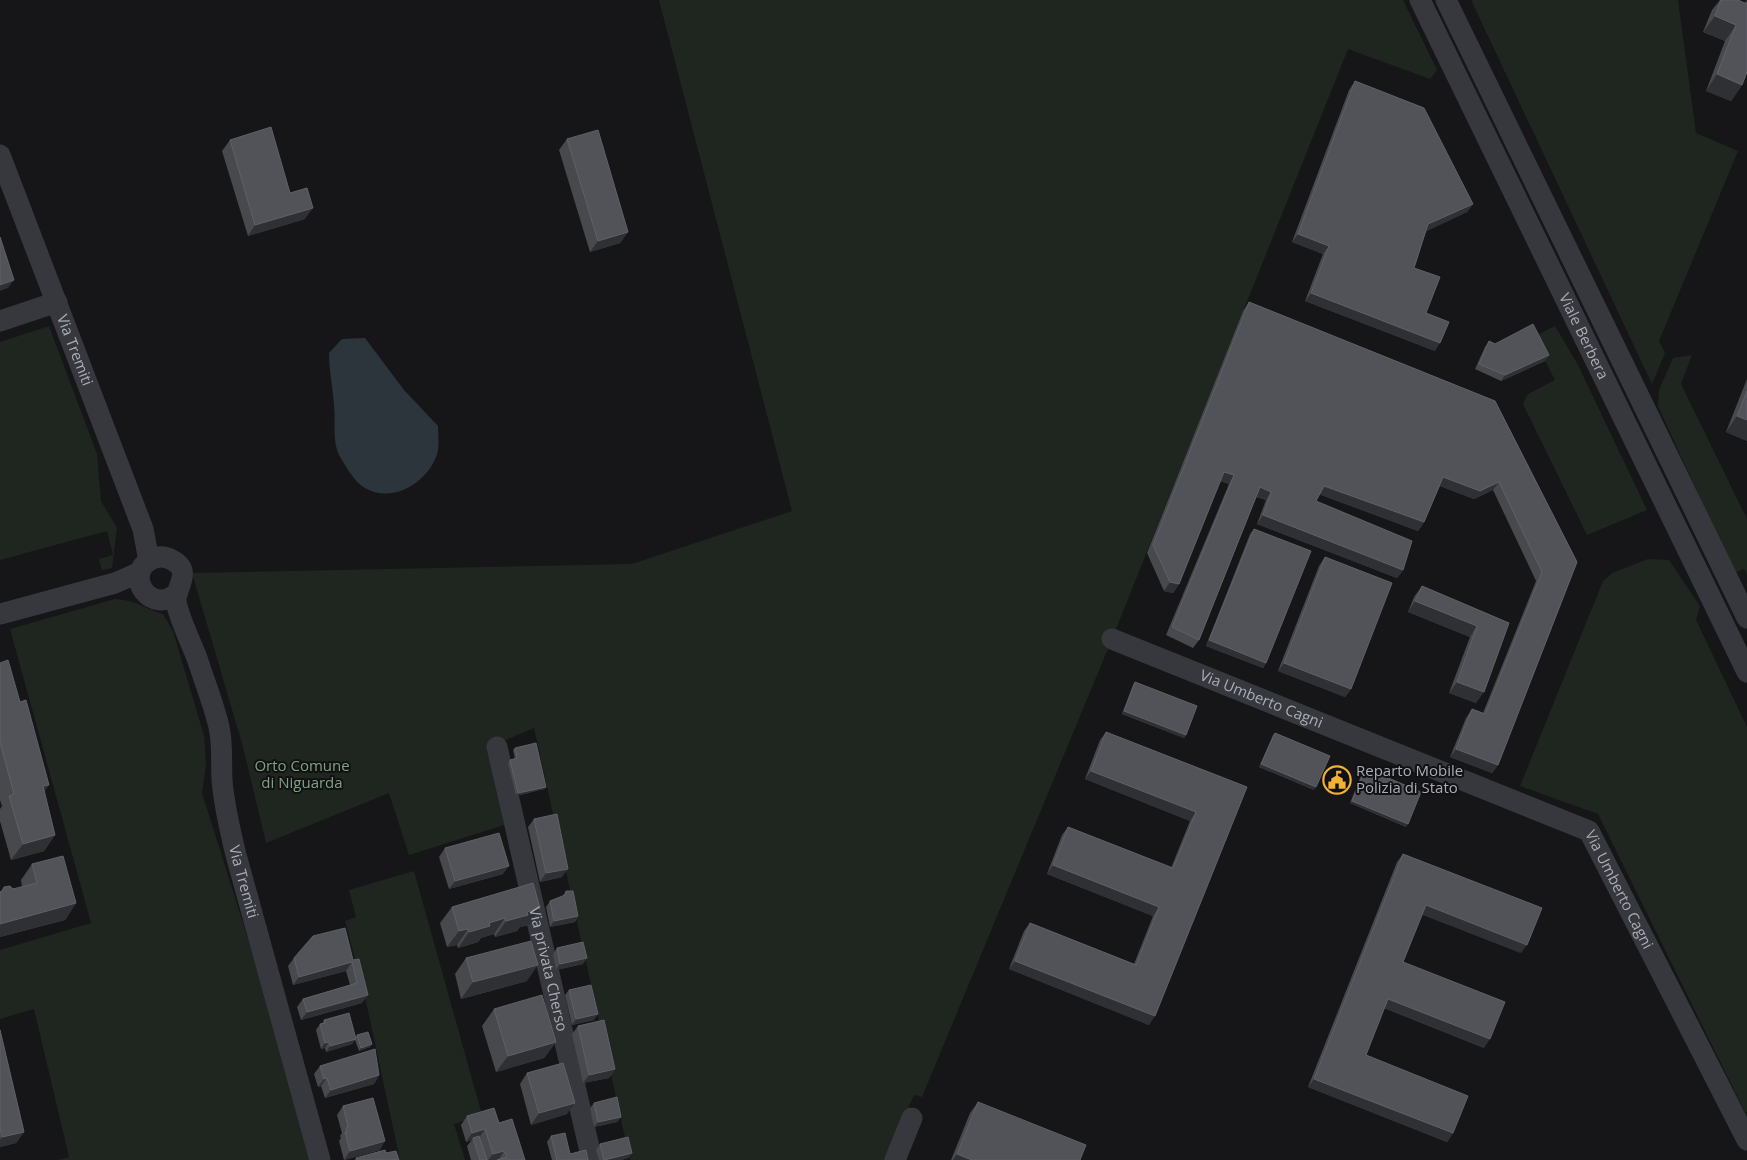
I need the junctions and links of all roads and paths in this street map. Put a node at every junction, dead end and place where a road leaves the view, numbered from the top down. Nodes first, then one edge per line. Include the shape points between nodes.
1 (1420, 0) edge
2 (1446, 0) edge
3 (0, 156) edge
4 (56, 302) junction
5 (0, 321) edge
6 (147, 564) junction
7 (174, 599) junction
8 (0, 614) edge
9 (1747, 618) edge
10 (1112, 639) dead end
11 (1747, 672) edge
12 (497, 747) dead end
13 (912, 1118) dead end
14 (1747, 1140) edge
15 (320, 1160) edge
16 (592, 1160) edge
17 (895, 1160) edge

1 - 11 street, Viale Berbera
2 - 9 street, Viale Berbera
3 - 4 street, Via Tremiti
4 - 5 street
4 - 6 street, Via Tremiti
6 - 7 street via 149,597
6 - 7 street, Via Tremiti via 171,559 181,569 183,581
6 - 8 street via 115,583
7 - 15 street, Via Tremiti via 219,727 226,813
10 - 14 street, Via Umberto Cagni via 1589,830
12 - 16 street, Via privata Cherso
13 - 17 street

